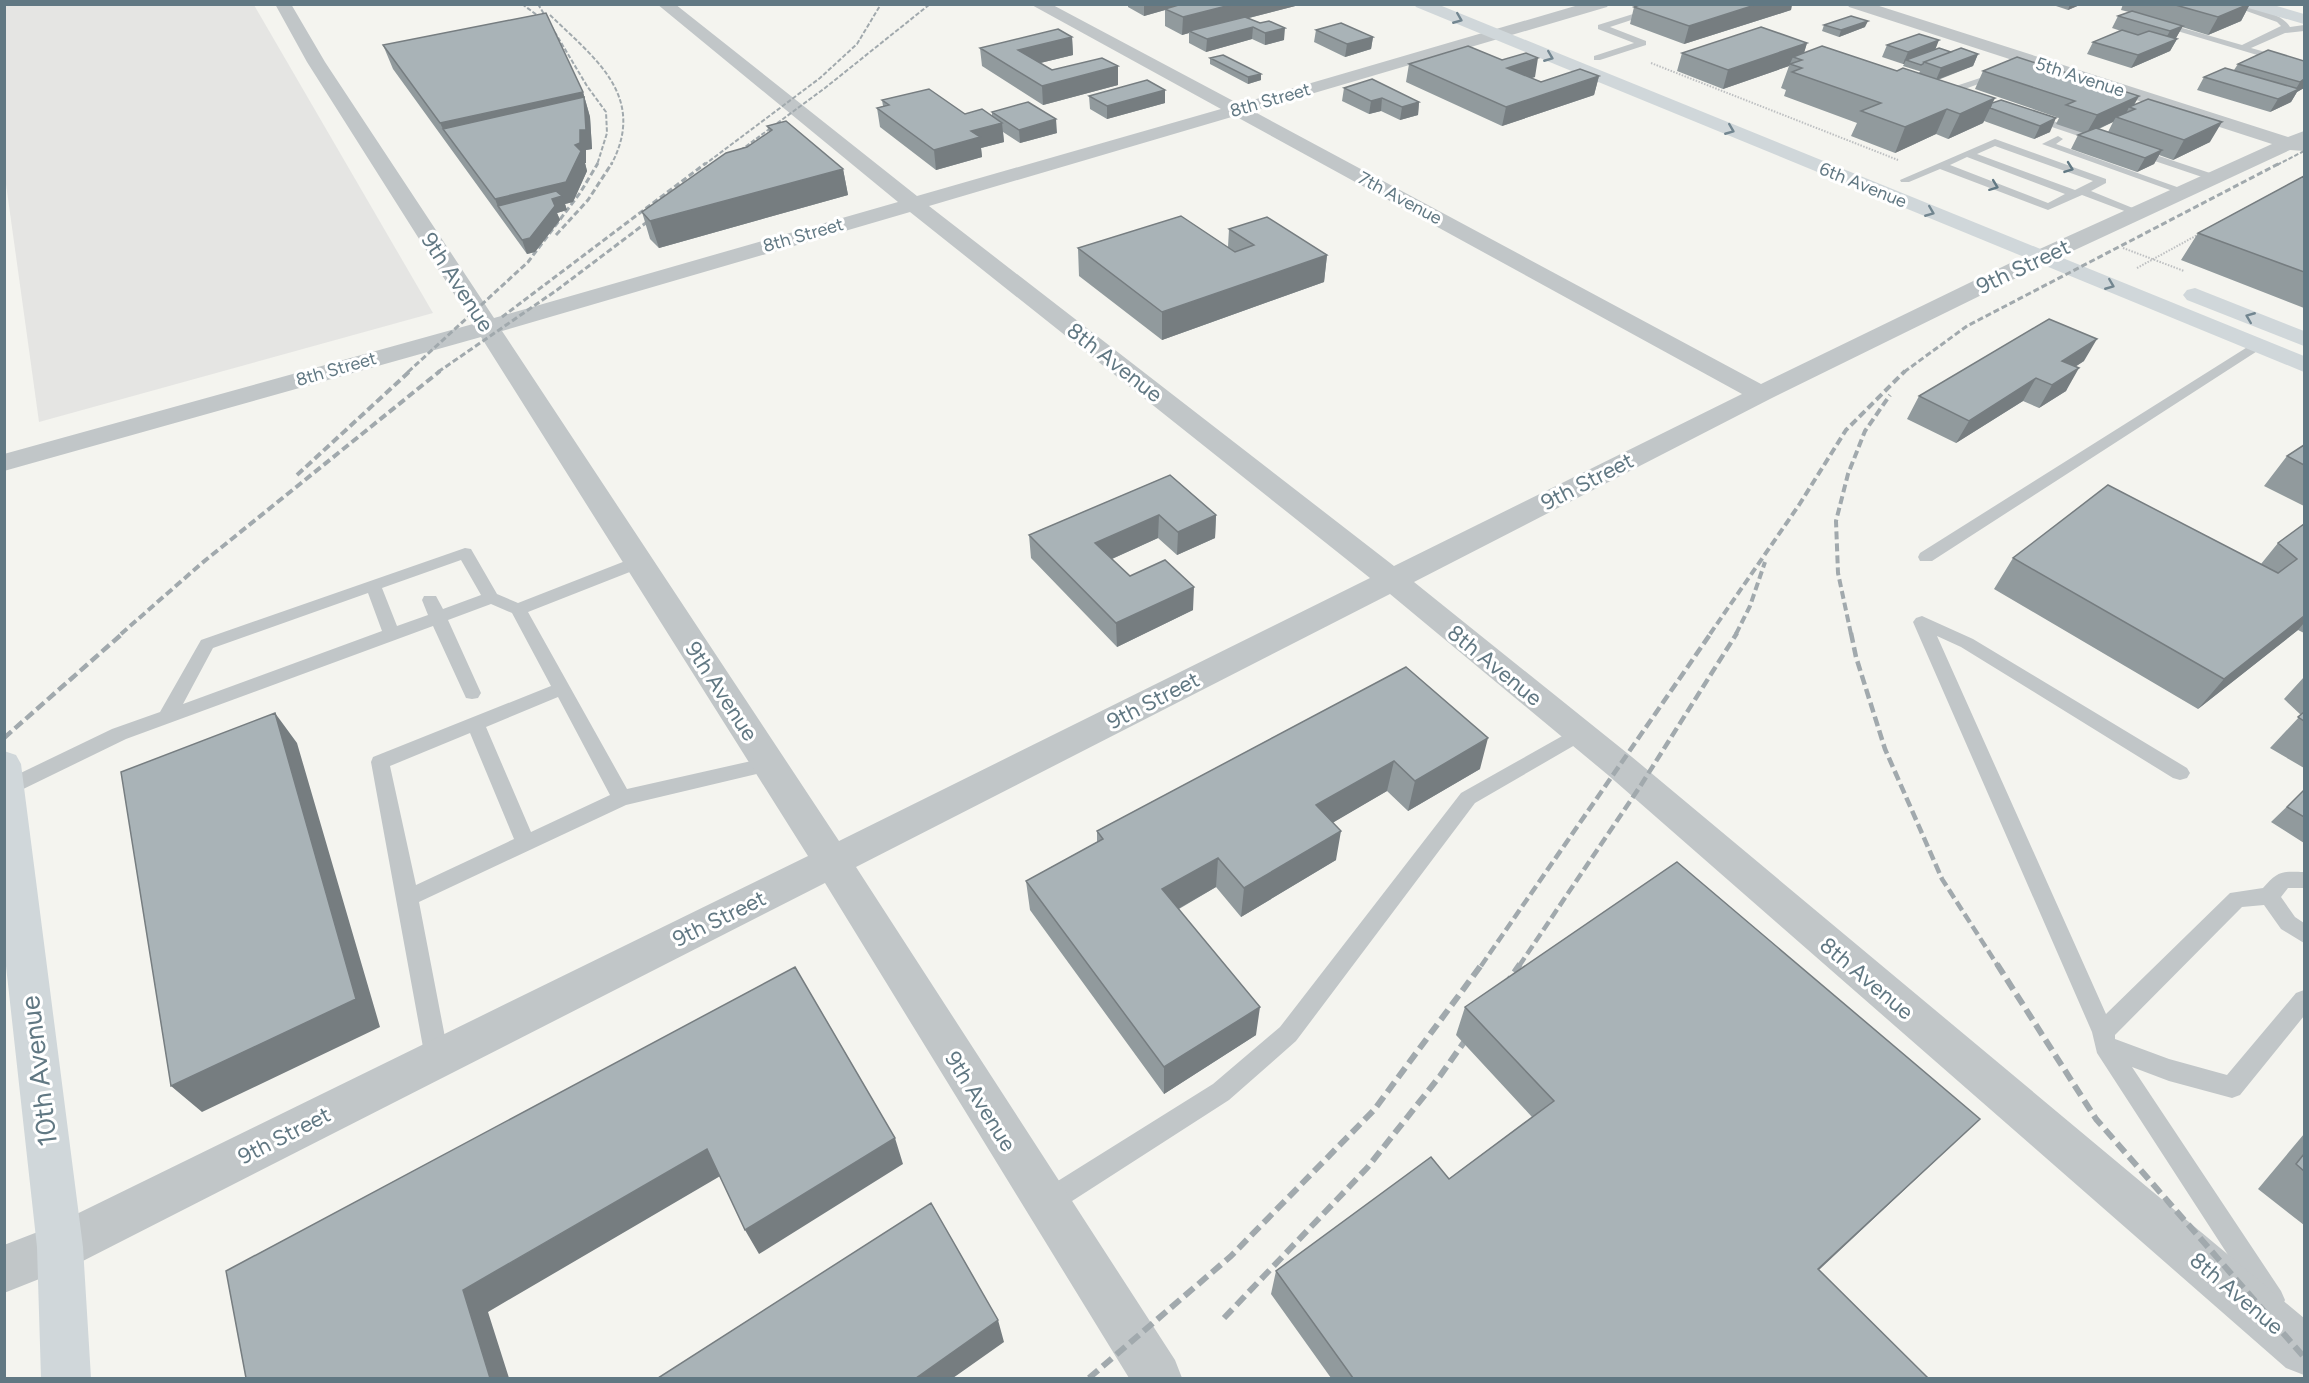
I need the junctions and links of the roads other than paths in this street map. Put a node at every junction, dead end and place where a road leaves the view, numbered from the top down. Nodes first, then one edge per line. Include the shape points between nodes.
1 (283, 4) edge
2 (665, 4) edge
3 (1038, 4) edge
4 (1422, 4) edge
5 (1464, 4) edge
6 (1676, 4) edge
7 (1855, 4) edge
8 (2231, 4) edge
9 (2251, 4) edge
10 (2284, 4) edge
11 (2304, 10) edge
12 (1596, 15) edge
13 (2142, 19) edge
14 (2304, 19) edge
15 (1521, 27) junction
16 (2304, 28) edge
17 (2283, 30) junction
18 (1495, 34) junction
19 (2243, 48) junction
20 (1598, 58) junction
21 (2037, 63) junction
22 (2304, 65) edge
23 (1978, 99) edge
24 (1237, 110) junction
25 (2023, 114) edge
26 (2058, 139) dead end
27 (2300, 143) edge
28 (2114, 144) edge
29 (2126, 148) edge
30 (1968, 154) junction
31 (1861, 163) dead end
32 (1940, 165) junction
33 (1883, 171) dead end
34 (2215, 178) junction
35 (1905, 180) junction
36 (1927, 189) dead end
37 (2078, 192) junction
38 (2185, 192) junction
39 (912, 203) junction
40 (2139, 213) junction
41 (2051, 246) junction
42 (2090, 254) dead end
43 (2175, 288) dead end
44 (488, 327) junction
45 (2304, 339) edge
46 (2257, 345) junction
47 (2304, 365) edge
48 (1761, 394) junction
49 (4, 463) edge
50 (1926, 557) dead end
51 (639, 562) junction
52 (1391, 579) junction
53 (373, 586) junction
54 (490, 598) junction
55 (430, 600) dead end
56 (518, 609) junction
57 (438, 617) junction
58 (392, 634) junction
59 (563, 688) junction
60 (472, 693) dead end
61 (166, 717) junction
62 (480, 718) junction
63 (1580, 734) junction
64 (769, 764) junction
65 (2180, 773) dead end
66 (5, 776) edge
67 (622, 798) junction
68 (525, 843) junction
69 (832, 862) junction
70 (2304, 880) edge
71 (2269, 896) junction
72 (408, 898) junction
73 (2304, 934) edge
74 (2304, 1000) edge
75 (2104, 1039) junction
76 (437, 1059) junction
77 (1045, 1203) junction
78 (60, 1247) junction
79 (4, 1269) edge
80 (2304, 1350) edge
81 (66, 1378) edge
82 (1157, 1378) edge

1 - 44 street, 9th Avenue via 316,62
2 - 39 street, 8th Avenue
3 - 24 street, 7th Avenue
4 -> 18 main road, 6th Avenue
5 - 15 main road, 6th Avenue
6 - 12 lane
7 - 21 street, 5th Avenue
8 - 17 lane via 2280,20 2286,26
9 - 14 main road
10 - 11 main road
12 - 15 street, 8th Street
12 - 20 lane via 1601,27 1642,43
13 - 19 lane
15 - 18 street, 8th Street
15 - 20 main road, 6th Avenue
16 - 17 lane
17 - 19 lane
18 - 24 street, 8th Street
18 -> 41 main road, 6th Avenue
19 - 22 lane
20 - 31 main road, 6th Avenue
21 - 23 lane via 1956,88 1955,91
21 - 27 street, 5th Avenue
24 - 39 street, 8th Street
24 - 48 street, 7th Avenue
25 - 28 lane
26 - 38 lane via 2047,144
27 - 34 street, 9th Street
29 - 34 lane
30 - 32 lane
30 - 37 lane
30 -> 37 lane via 1995,142 2102,181
32 - 35 lane
32 -> 37 lane via 2048,207
33 - 35 main road, 6th Avenue
34 - 38 street, 9th Street
35 - 36 main road, 6th Avenue
37 - 40 lane
38 - 40 street, 9th Street
39 - 44 street, 8th Street
39 - 52 street, 8th Avenue
40 - 41 street, 9th Street
41 - 42 main road, 6th Avenue
41 -> 46 main road, 6th Avenue via 2107,284
41 - 48 street, 9th Street
45 -> 43 main road
44 - 49 street, 8th Street
44 - 51 street, 9th Avenue
46 - 47 main road, 6th Avenue
46 - 50 lane
48 - 52 street, 9th Street
51 - 56 lane
51 - 64 street, 9th Avenue
52 - 63 street, 8th Avenue
52 - 69 street, 9th Street
53 - 54 lane via 419,575 465,553
53 - 58 lane
53 - 61 lane via 207,644
54 - 56 lane
54 - 57 lane
55 - 57 lane
56 - 59 lane
57 - 58 lane
57 - 60 lane
58 - 61 lane
59 - 62 lane
59 - 67 lane
61 - 66 lane
62 - 68 lane
62 - 72 lane via 380,762
63 - 77 lane via 1468,798 1288,1034 1221,1092
63 - 80 street, 8th Avenue
64 - 67 lane
64 - 69 street, 9th Avenue
65 - 75 lane via 1967,642 1922,622
66 - 78 main road, 10th Avenue
67 - 68 lane
68 - 72 lane
69 - 76 street, 9th Street
69 - 77 street, 9th Avenue
70 - 71 lane via 2283,880
71 - 73 lane via 2288,923
71 - 75 lane via 2236,899
72 - 76 lane
74 - 75 lane via 2232,1087 2169,1070
75 - 80 lane
76 - 78 street, 9th Street
77 - 82 street, 9th Avenue
78 - 79 street, 9th Street
78 - 81 main road, 10th Avenue

